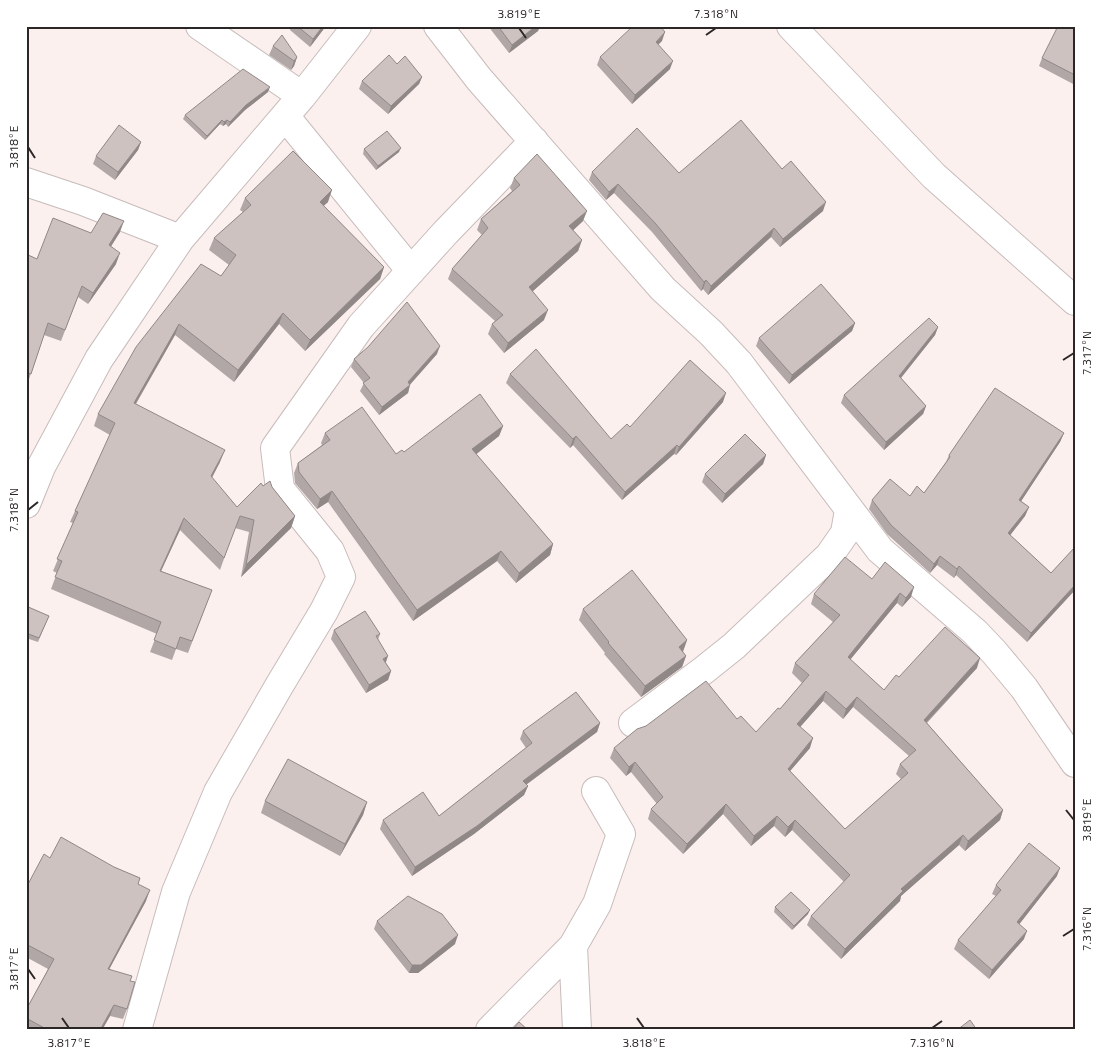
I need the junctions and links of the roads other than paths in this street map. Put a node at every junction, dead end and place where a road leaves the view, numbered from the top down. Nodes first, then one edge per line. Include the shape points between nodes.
1 (200, 26) edge
2 (357, 26) edge
3 (438, 26) edge
4 (791, 26) edge
5 (294, 106) junction
6 (534, 141) junction
7 (26, 182) edge
8 (180, 239) junction
9 (411, 271) junction
10 (1075, 301) edge
11 (26, 504) edge
12 (849, 510) junction
13 (633, 723) dead end
14 (1075, 764) edge
15 (596, 791) dead end
16 (573, 946) junction
17 (137, 1030) edge
18 (490, 1030) edge
19 (577, 1030) edge

1 - 5 street
2 - 5 street
3 - 6 street
4 - 10 street via 934,176
5 - 8 street
5 - 9 street
6 - 9 street
6 - 12 street via 663,289 739,363
7 - 8 street
8 - 11 street via 99,359 41,467
9 - 17 street via 361,326 275,448 280,489 330,551 341,577 218,792 176,892
12 - 13 street via 845,533 829,556 734,646
12 - 14 street via 880,550 969,626 994,652 1024,688
15 - 16 street via 621,834 597,904
16 - 18 street
16 - 19 street

